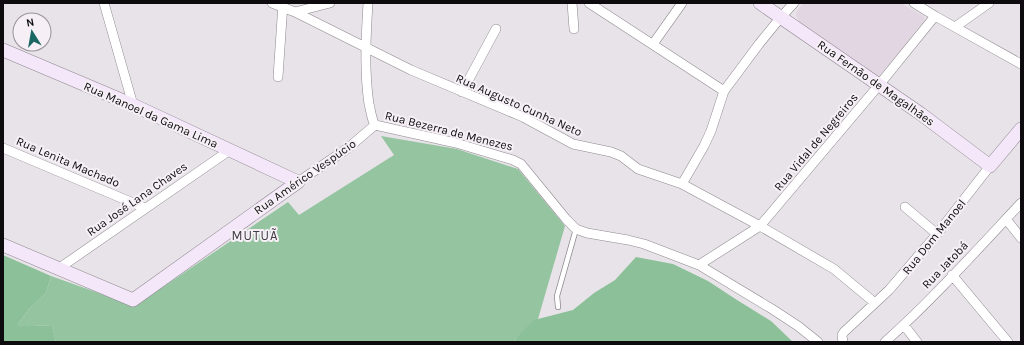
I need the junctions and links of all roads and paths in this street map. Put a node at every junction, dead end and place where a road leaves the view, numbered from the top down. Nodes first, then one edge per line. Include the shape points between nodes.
1 (104, 3) edge
2 (272, 3) edge
3 (330, 3) edge
4 (368, 3) edge
5 (572, 3) edge
6 (589, 3) edge
7 (682, 3) edge
8 (760, 3) edge
9 (794, 3) edge
10 (914, 3) edge
11 (989, 3) edge
12 (283, 5) edge
13 (295, 12) junction
14 (935, 16) junction
15 (781, 17) junction
16 (955, 27) junction
17 (496, 29) dead end
18 (574, 30) dead end
19 (653, 44) junction
20 (366, 47) junction
21 (3, 50) edge
22 (1021, 64) edge
23 (278, 76) dead end
24 (879, 85) junction
25 (724, 91) junction
26 (462, 92) junction
27 (133, 105) junction
28 (375, 125) junction
29 (1021, 129) edge
30 (3, 148) edge
31 (230, 150) junction
32 (990, 166) junction
33 (298, 182) junction
34 (682, 184) junction
35 (1021, 203) edge
36 (905, 207) dead end
37 (145, 208) junction
38 (1006, 219) junction
39 (760, 226) junction
40 (576, 229) junction
41 (937, 234) junction
42 (1021, 238) edge
43 (3, 245) edge
44 (699, 265) junction
45 (58, 269) junction
46 (952, 275) junction
47 (875, 304) junction
48 (558, 307) dead end
49 (904, 325) junction
50 (842, 340) edge
51 (818, 342) edge
52 (885, 342) edge
53 (917, 342) edge
54 (1008, 342) edge

1 - 27 street
2 - 12 street, Rua Augusto Cunha Neto
3 - 13 street
4 - 20 street
5 - 18 street
6 - 19 street
7 - 19 street
8 - 15 street, Rua Fernão de Magalhães
9 - 15 street
10 - 14 street
11 - 16 street
12 - 13 street, Rua Augusto Cunha Neto
12 - 23 street
13 - 20 street, Rua Augusto Cunha Neto
14 - 16 street
14 - 24 street, Rua Vidal de Negreiros
15 - 24 street, Rua Fernão de Magalhães
15 - 25 street
16 - 22 street
17 - 26 street
19 - 25 street
20 - 26 street, Rua Augusto Cunha Neto
20 - 28 street via 368,93
21 - 27 street, Rua Manoel da Gama Lima
24 - 32 street, Rua Fernão de Magalhães
24 - 39 street, Rua Vidal de Negreiros
25 - 34 street via 711,131
26 - 34 street, Rua Augusto Cunha Neto via 523,117 573,144 611,152 638,169
27 - 31 street, Rua Manoel da Gama Lima
28 - 33 street, Rua Américo Vespúcio via 348,148
28 - 40 street, Rua Bezerra de Menezes via 456,143 514,160 521,164
29 - 32 street, Rua Dom Manoel
30 - 37 street, Rua Lenita Machado
31 - 33 street, Rua Manoel da Gama Lima
31 - 37 street, Rua José Lana Chaves
32 - 41 street, Rua Dom Manoel
33 - 45 street, Rua Américo Vespúcio via 133,300
34 - 39 street, Rua Augusto Cunha Neto
35 - 38 street, Rua Jatobá
36 - 41 street
37 - 45 street, Rua José Lana Chaves
38 - 42 street
38 - 46 street, Rua Jatobá
39 - 44 street, Rua Vidal de Negreiros
39 - 47 street, Rua Augusto Cunha Neto via 834,269
40 - 44 street via 644,244
40 - 48 lane via 557,296
41 - 47 street, Rua Dom Manoel
43 - 45 street
44 - 51 street via 785,318
46 - 49 street, Rua Jatobá
46 - 54 street
47 - 50 street, Rua Dom Manoel via 844,332
49 - 52 street, Rua Jatobá
49 - 53 street

